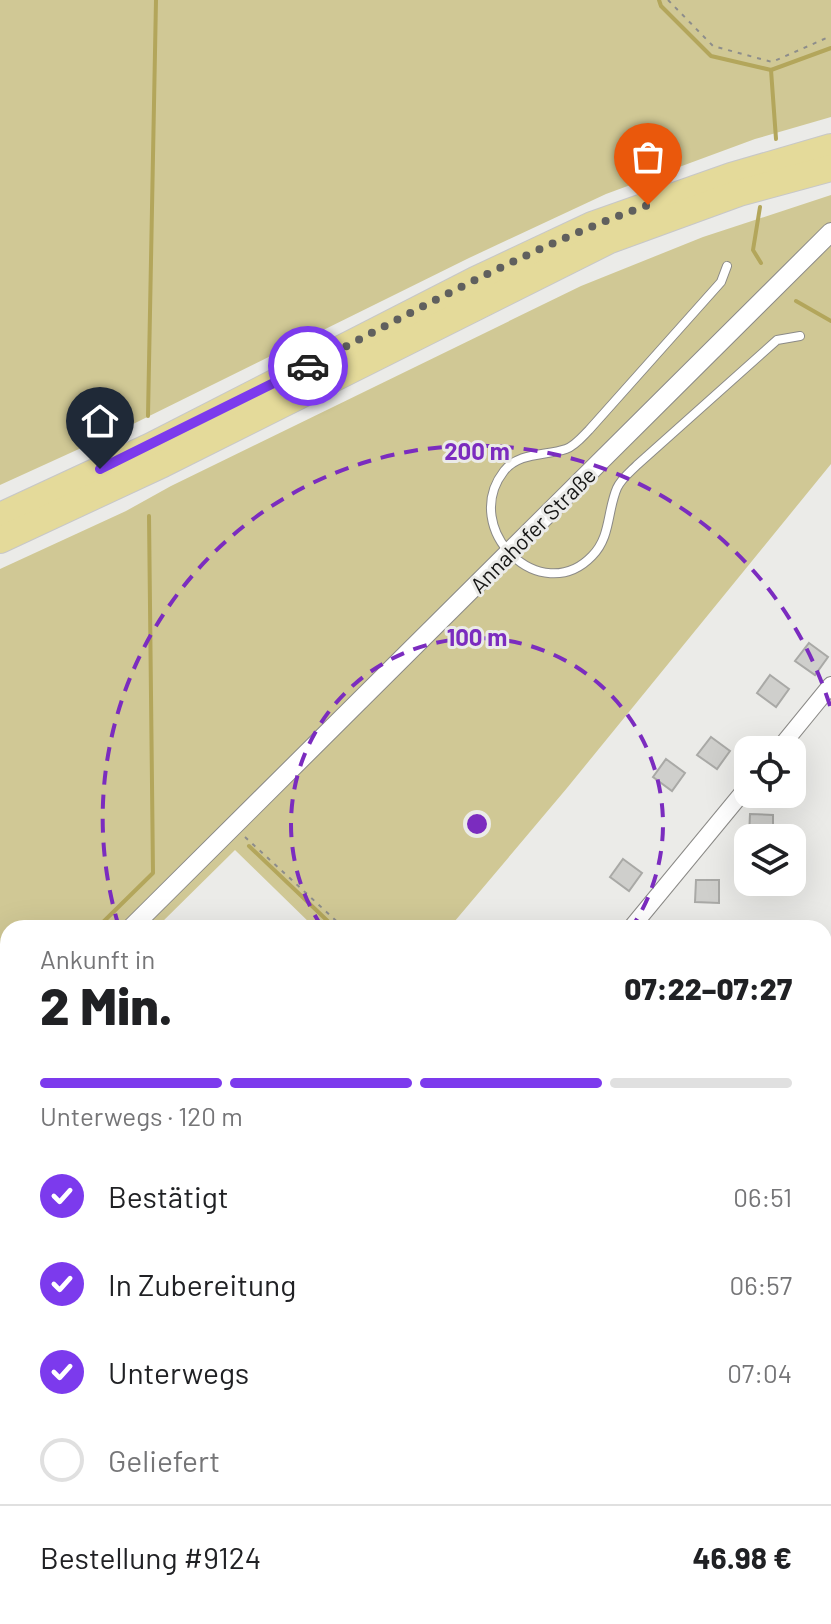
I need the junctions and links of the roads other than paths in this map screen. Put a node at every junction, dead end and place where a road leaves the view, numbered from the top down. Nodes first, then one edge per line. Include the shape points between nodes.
1 (831, 147) edge
2 (831, 168) edge
3 (831, 232) edge
4 (727, 266) dead end
5 (800, 336) dead end
6 (0, 516) edge
7 (0, 540) edge
8 (511, 553) junction
9 (831, 685) edge
10 (789, 736) edge
11 (734, 803) edge
12 (139, 920) edge
13 (638, 920) edge

1 - 6 highway via 592,225
2 - 7 highway via 739,193 610,240
3 - 8 street, Annahofer Straße
4 - 8 lane via 721,282 579,439 569,448 525,456 505,469 489,514 496,536
5 - 8 lane via 777,340 618,485 607,533 593,556 571,571 547,574 524,566
8 - 12 street, Annahofer Straße
9 - 10 street
11 - 13 street

